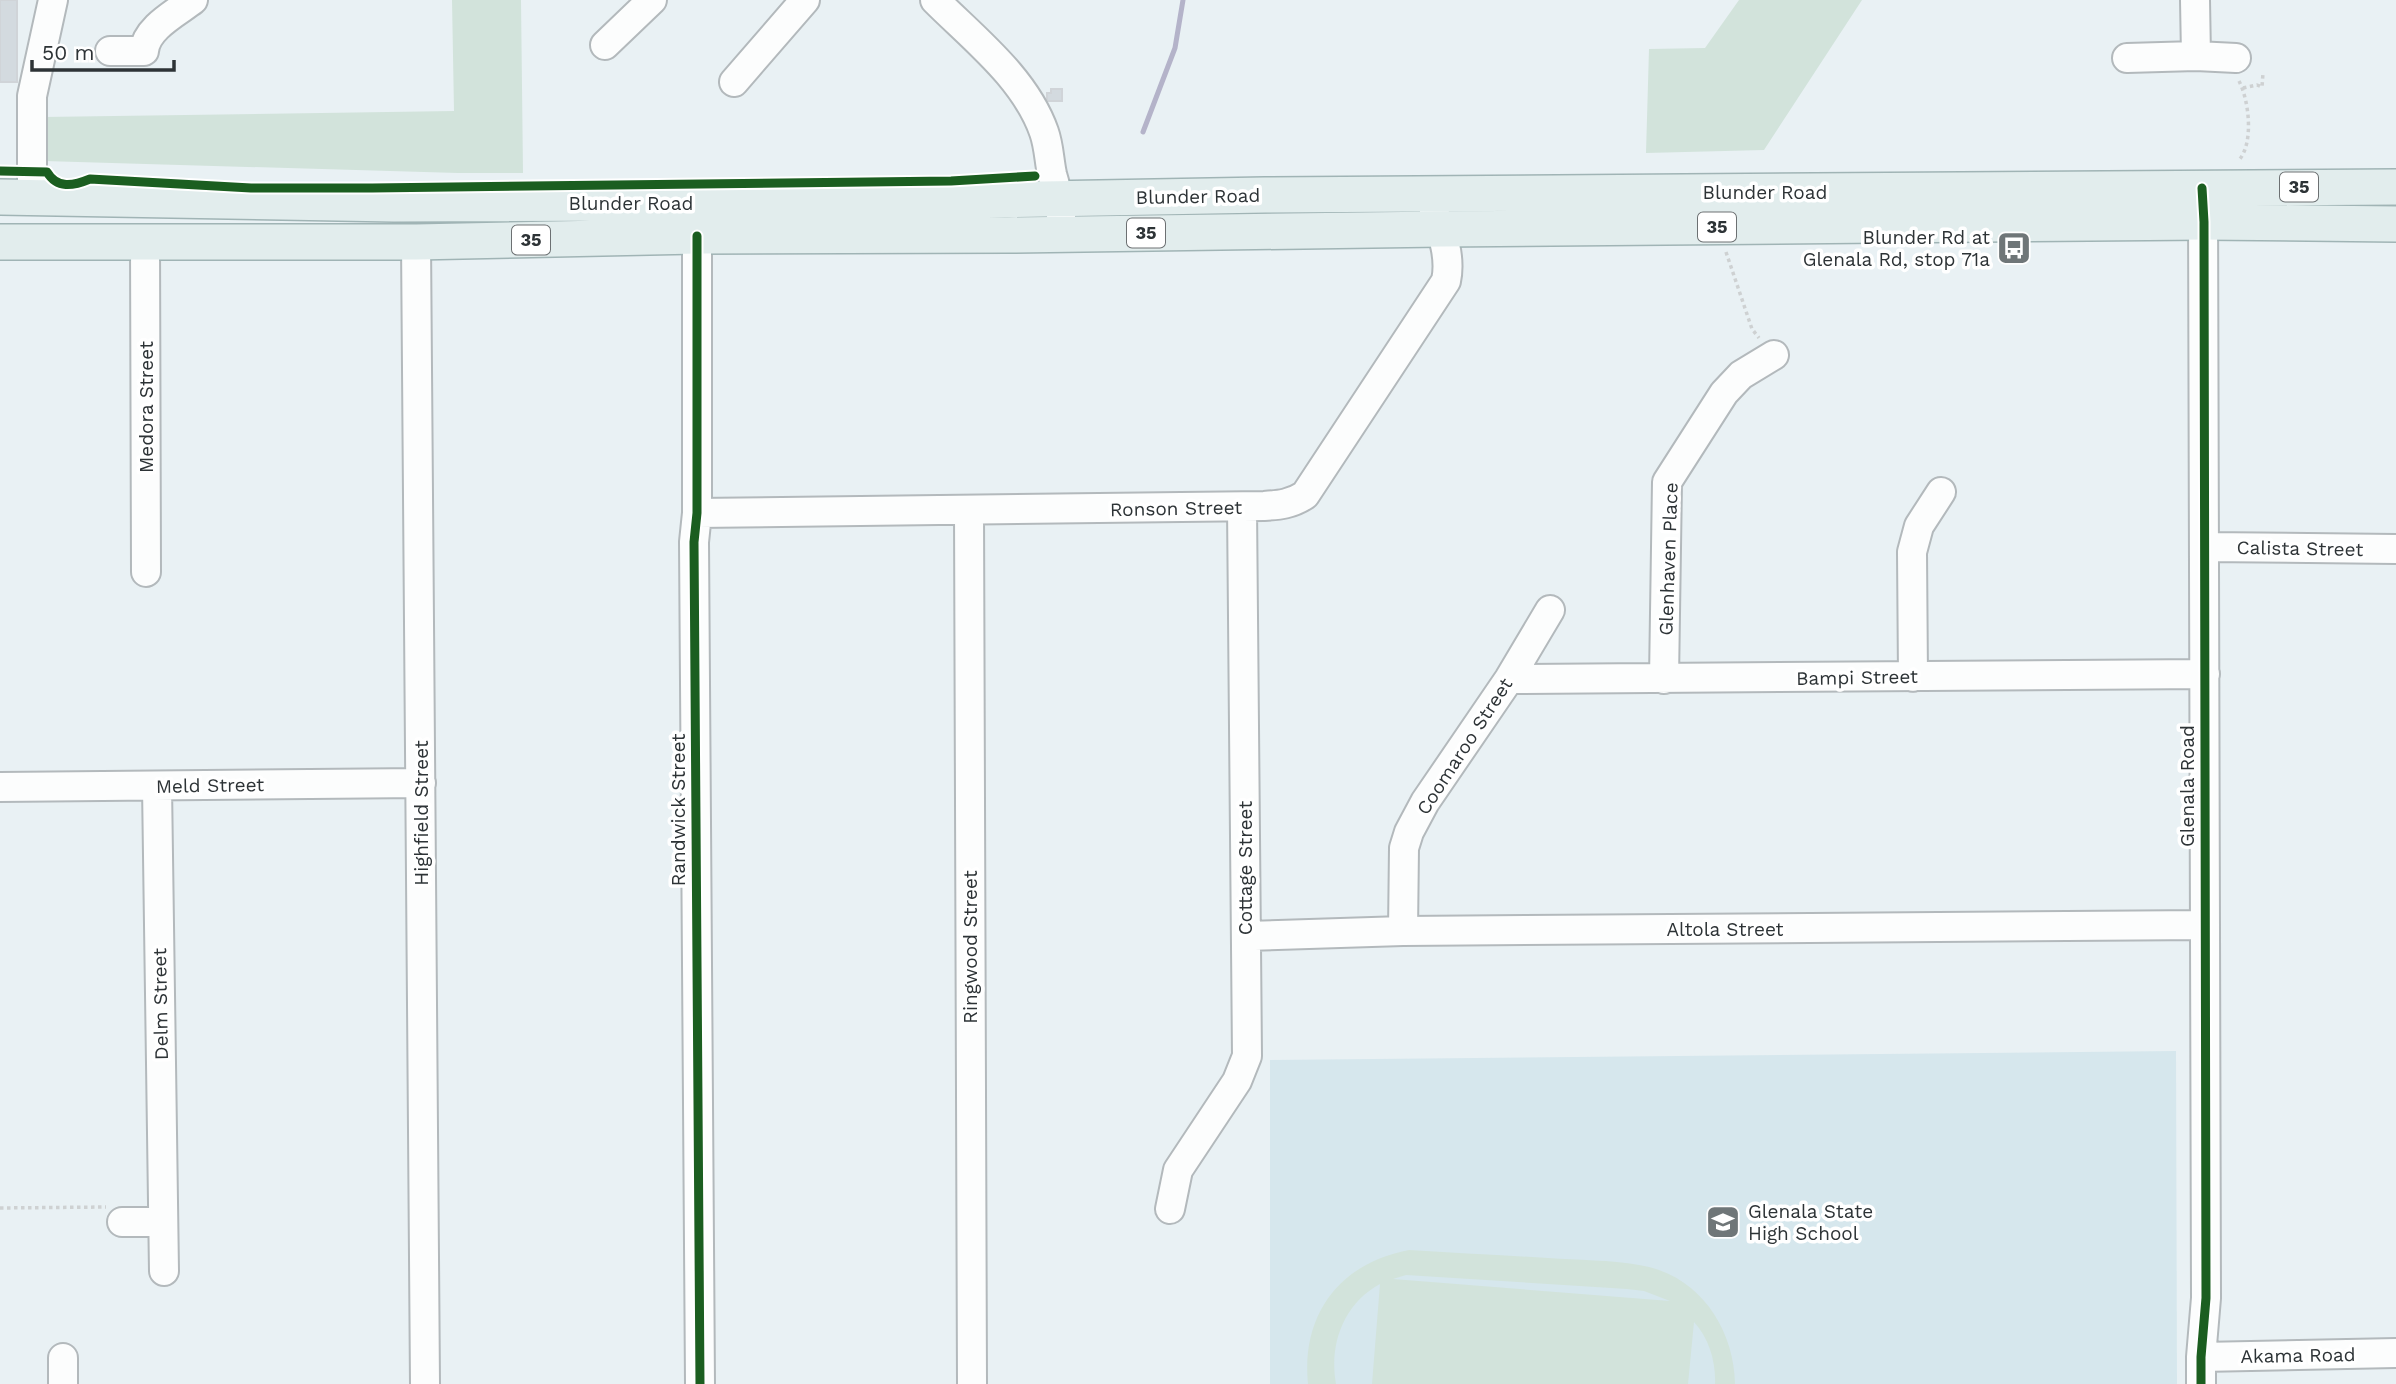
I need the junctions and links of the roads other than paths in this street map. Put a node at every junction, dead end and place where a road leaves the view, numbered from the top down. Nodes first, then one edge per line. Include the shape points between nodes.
1 (53, 0) edge
2 (193, 0) edge
3 (652, 0) edge
4 (805, 0) edge
5 (934, 0) edge
6 (2195, 0) edge
7 (605, 45) dead end
8 (110, 51) dead end
9 (2196, 56) junction
10 (2127, 58) dead end
11 (2236, 58) road end
12 (734, 82) dead end
13 (2396, 187) edge
14 (2202, 188) junction
15 (1425, 193) junction
16 (16, 198) edge
17 (1060, 198) junction
18 (2204, 222) junction
19 (2396, 224) edge
20 (1441, 229) junction
21 (1061, 234) junction
22 (697, 236) junction
23 (0, 242) edge
24 (145, 242) junction
25 (416, 243) junction
26 (1774, 355) road end
27 (1941, 492) dead end
28 (1242, 507) junction
29 (969, 510) junction
30 (697, 513) junction
31 (2205, 547) junction
32 (2396, 549) edge
33 (146, 572) dead end
34 (1550, 610) dead end
35 (2205, 674) junction
36 (1913, 677) junction
37 (1509, 679) junction
38 (1664, 679) junction
39 (421, 783) junction
40 (157, 786) junction
41 (0, 787) edge
42 (2205, 925) junction
43 (1403, 931) junction
44 (1246, 936) junction
45 (1170, 1209) dead end
46 (115, 1215) road end
47 (163, 1222) junction
48 (164, 1271) dead end
49 (2396, 1353) edge
50 (2208, 1370) edge
51 (425, 1384) edge
52 (700, 1384) edge
53 (972, 1384) edge

1 - 16 street
2 - 8 street via 150,34 144,51
3 - 7 street
4 - 12 street
5 - 17 street via 1020,88 1045,134
6 - 9 street
9 - 10 street
9 - 11 street
13 - 14 main road, Blunder Road / 35
14 - 15 main road, Blunder Road / 35
14 - 18 street, Glenala Road
15 - 17 main road, Blunder Road / 35
15 - 20 street, Ronson Street
16 - 17 main road, Blunder Road / 35 via 394,204
17 - 21 street
18 - 19 main road, Blunder Road / 35
18 - 20 main road, Blunder Road / 35
18 - 31 street, Glenala Road
20 - 21 main road, Blunder Road / 35
20 - 28 street, Ronson Street via 1446,281 1305,495 1284,505
21 - 22 main road, Blunder Road / 35
22 - 25 main road, Blunder Road / 35
22 - 30 street, Randwick Street
23 - 24 main road, Blunder Road / 35
24 - 25 main road, Blunder Road / 35
24 - 33 street, Medora Street
25 - 39 street, Highfield Street
26 - 38 street, Glenhaven Place via 1741,375 1724,393 1667,482
27 - 36 street via 1919,526 1912,552
28 - 29 street, Ronson Street
28 - 44 street, Cottage Street
29 - 30 street, Ronson Street
29 - 53 street, Ringwood Street
30 - 52 street, Randwick Street
31 - 32 street, Calista Street
31 - 35 street, Glenala Road
34 - 37 street, Coomaroo Street
35 - 36 street, Bampi Street
35 - 42 street, Glenala Road
36 - 38 street, Bampi Street
37 - 38 street, Bampi Street
37 - 43 street, Coomaroo Street via 1409,832 1404,848
39 - 40 street, Meld Street
39 - 51 street, Highfield Street
40 - 41 street, Meld Street
40 - 47 street, Delm Street
42 - 43 street, Altola Street
42 - 50 street, Glenala Road
43 - 44 street, Altola Street
44 - 45 street, Cottage Street via 1247,1056 1237,1081 1178,1170
46 - 47 street
47 - 48 street, Delm Street
49 - 50 street, Akama Road

